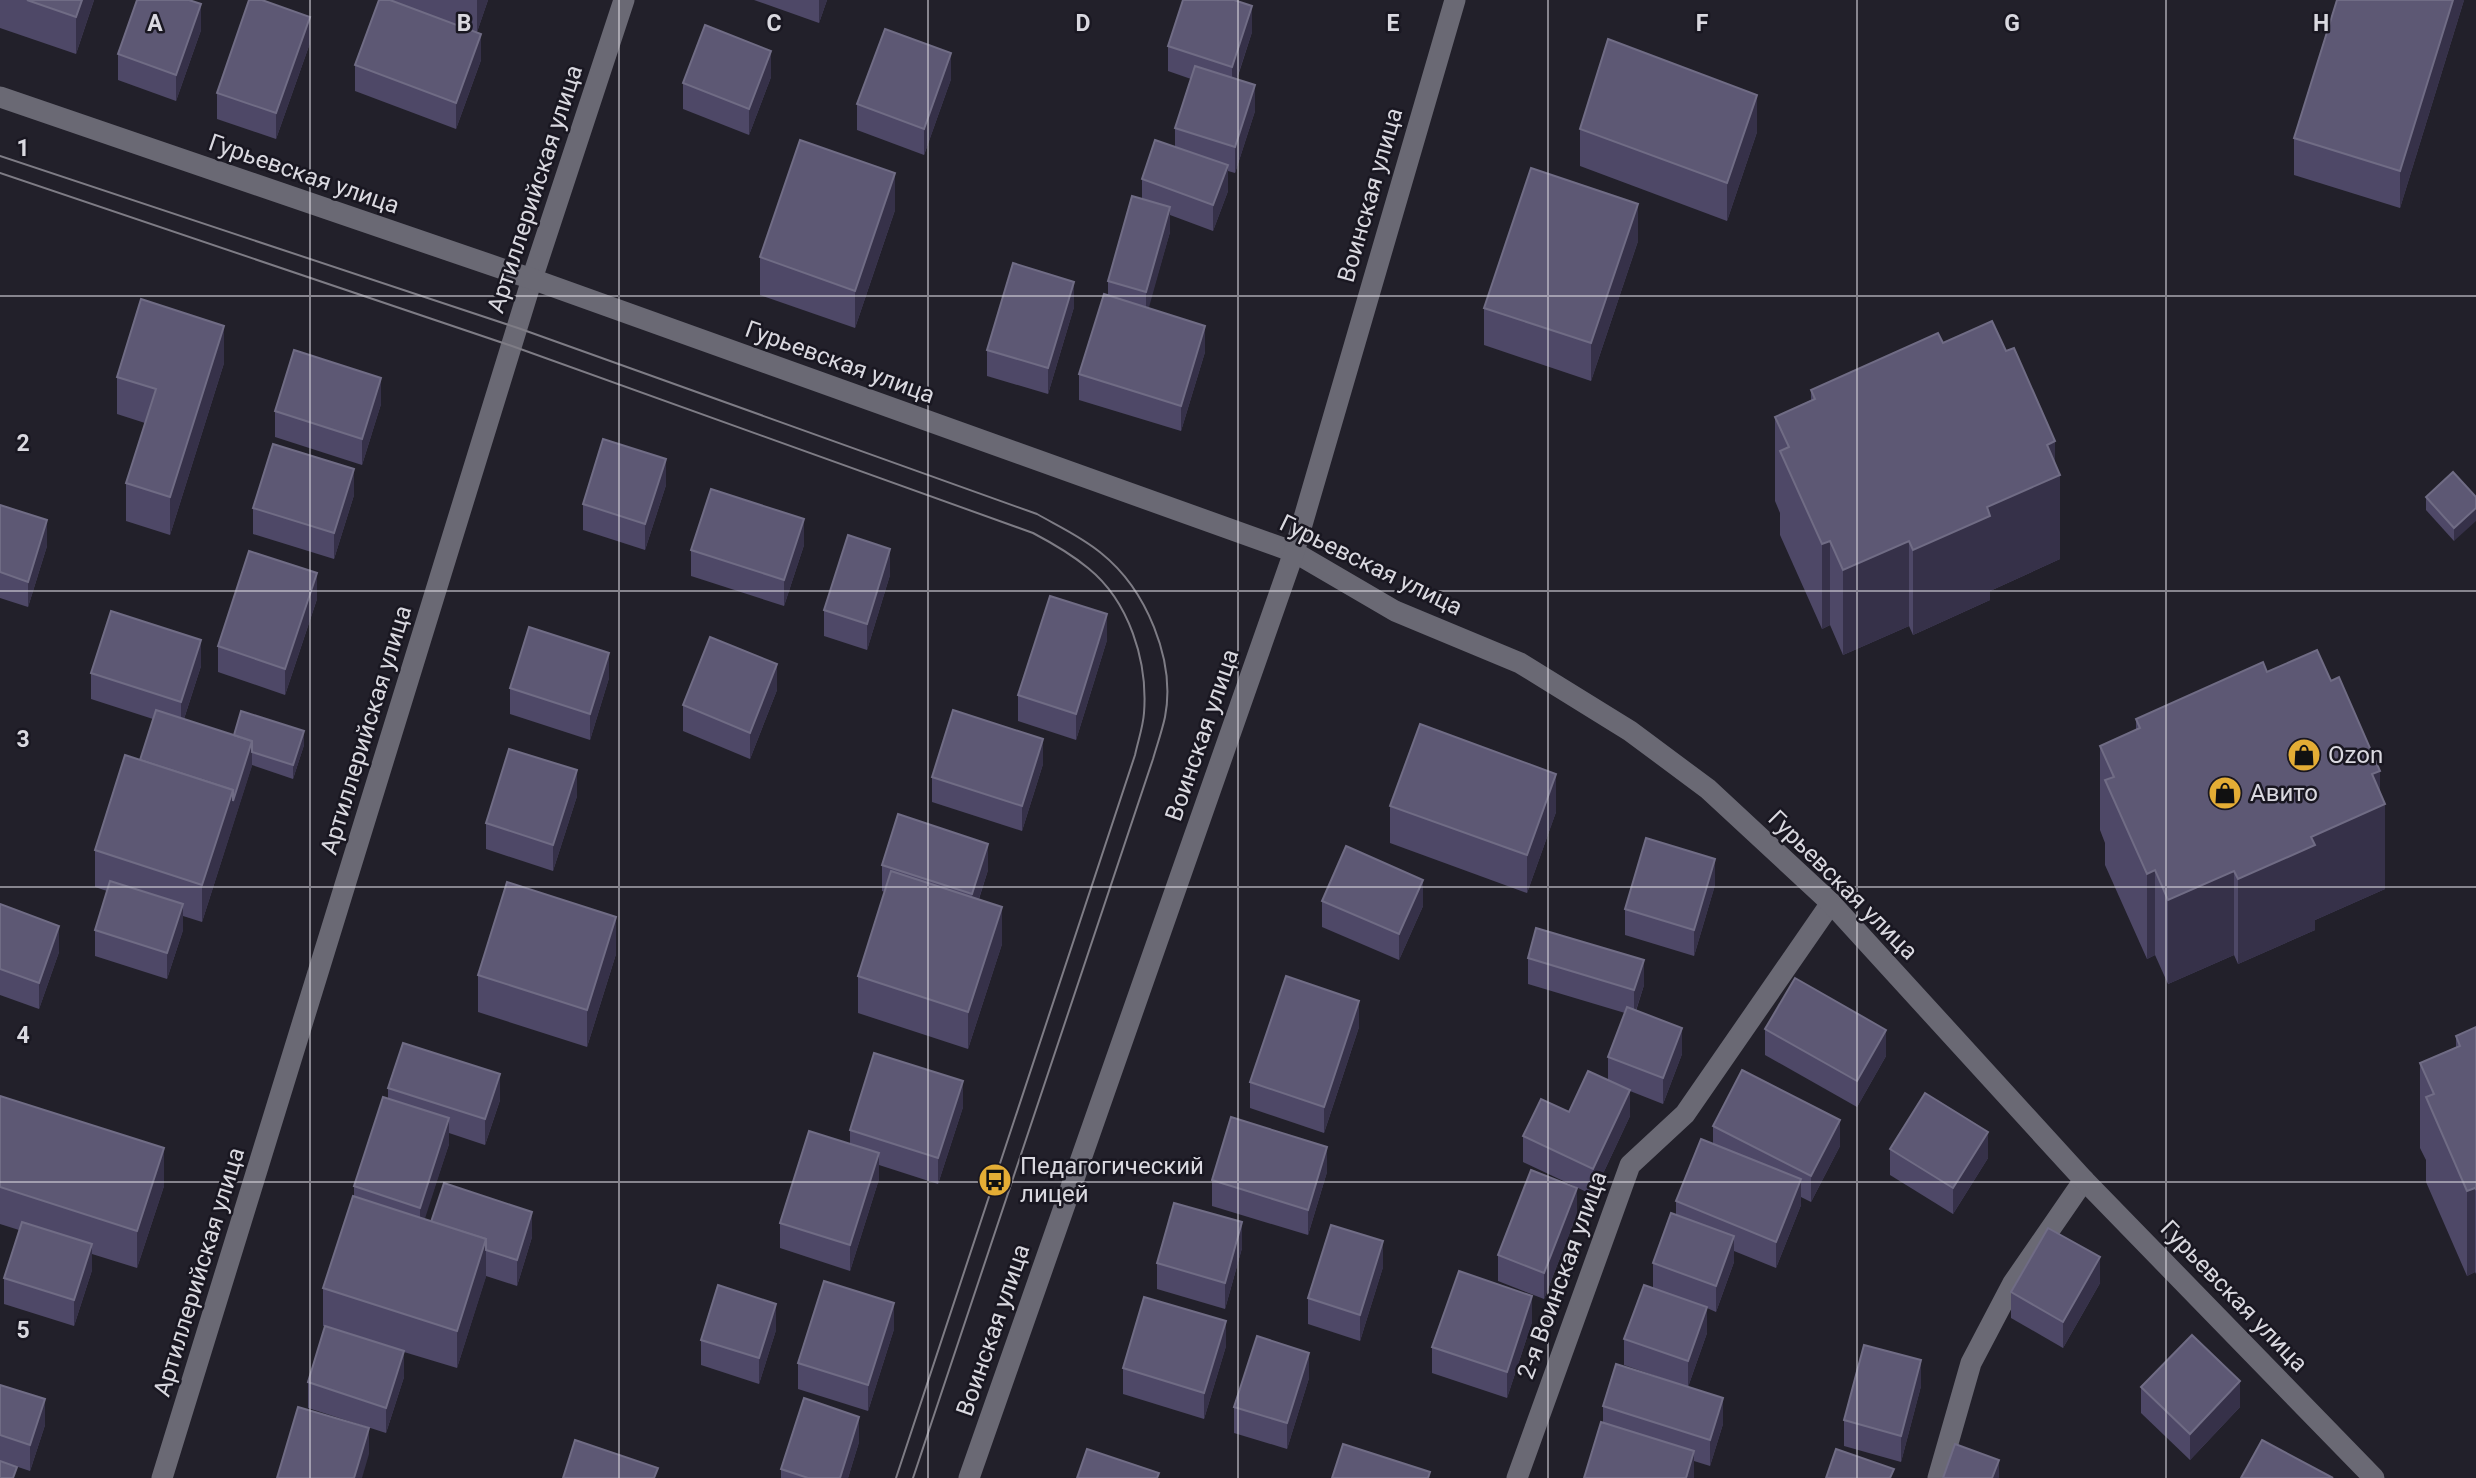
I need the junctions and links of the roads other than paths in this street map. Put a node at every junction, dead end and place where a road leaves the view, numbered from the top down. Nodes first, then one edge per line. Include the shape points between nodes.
1 (625, 0) edge
2 (1455, 0) edge
3 (0, 97) edge
4 (533, 279) junction
5 (1294, 552) junction
6 (1831, 903) junction
7 (2084, 1180) junction
8 (162, 1478) edge
9 (969, 1478) edge
10 (1517, 1478) edge
11 (1938, 1478) edge
12 (2374, 1478) edge

1 - 4 street, Артиллерийская улица
2 - 5 street, Воинская улица
3 - 4 street, Гурьевская улица
4 - 5 street, Гурьевская улица
4 - 8 street, Артиллерийская улица
5 - 6 street, Гурьевская улица via 1395,611 1520,663 1630,731 1708,789
5 - 9 street, Воинская улица
6 - 7 street, Гурьевская улица
6 - 10 street, 2-я Воинская улица via 1685,1114 1630,1165
7 - 11 street via 2013,1283 1971,1363
7 - 12 street, Гурьевская улица

